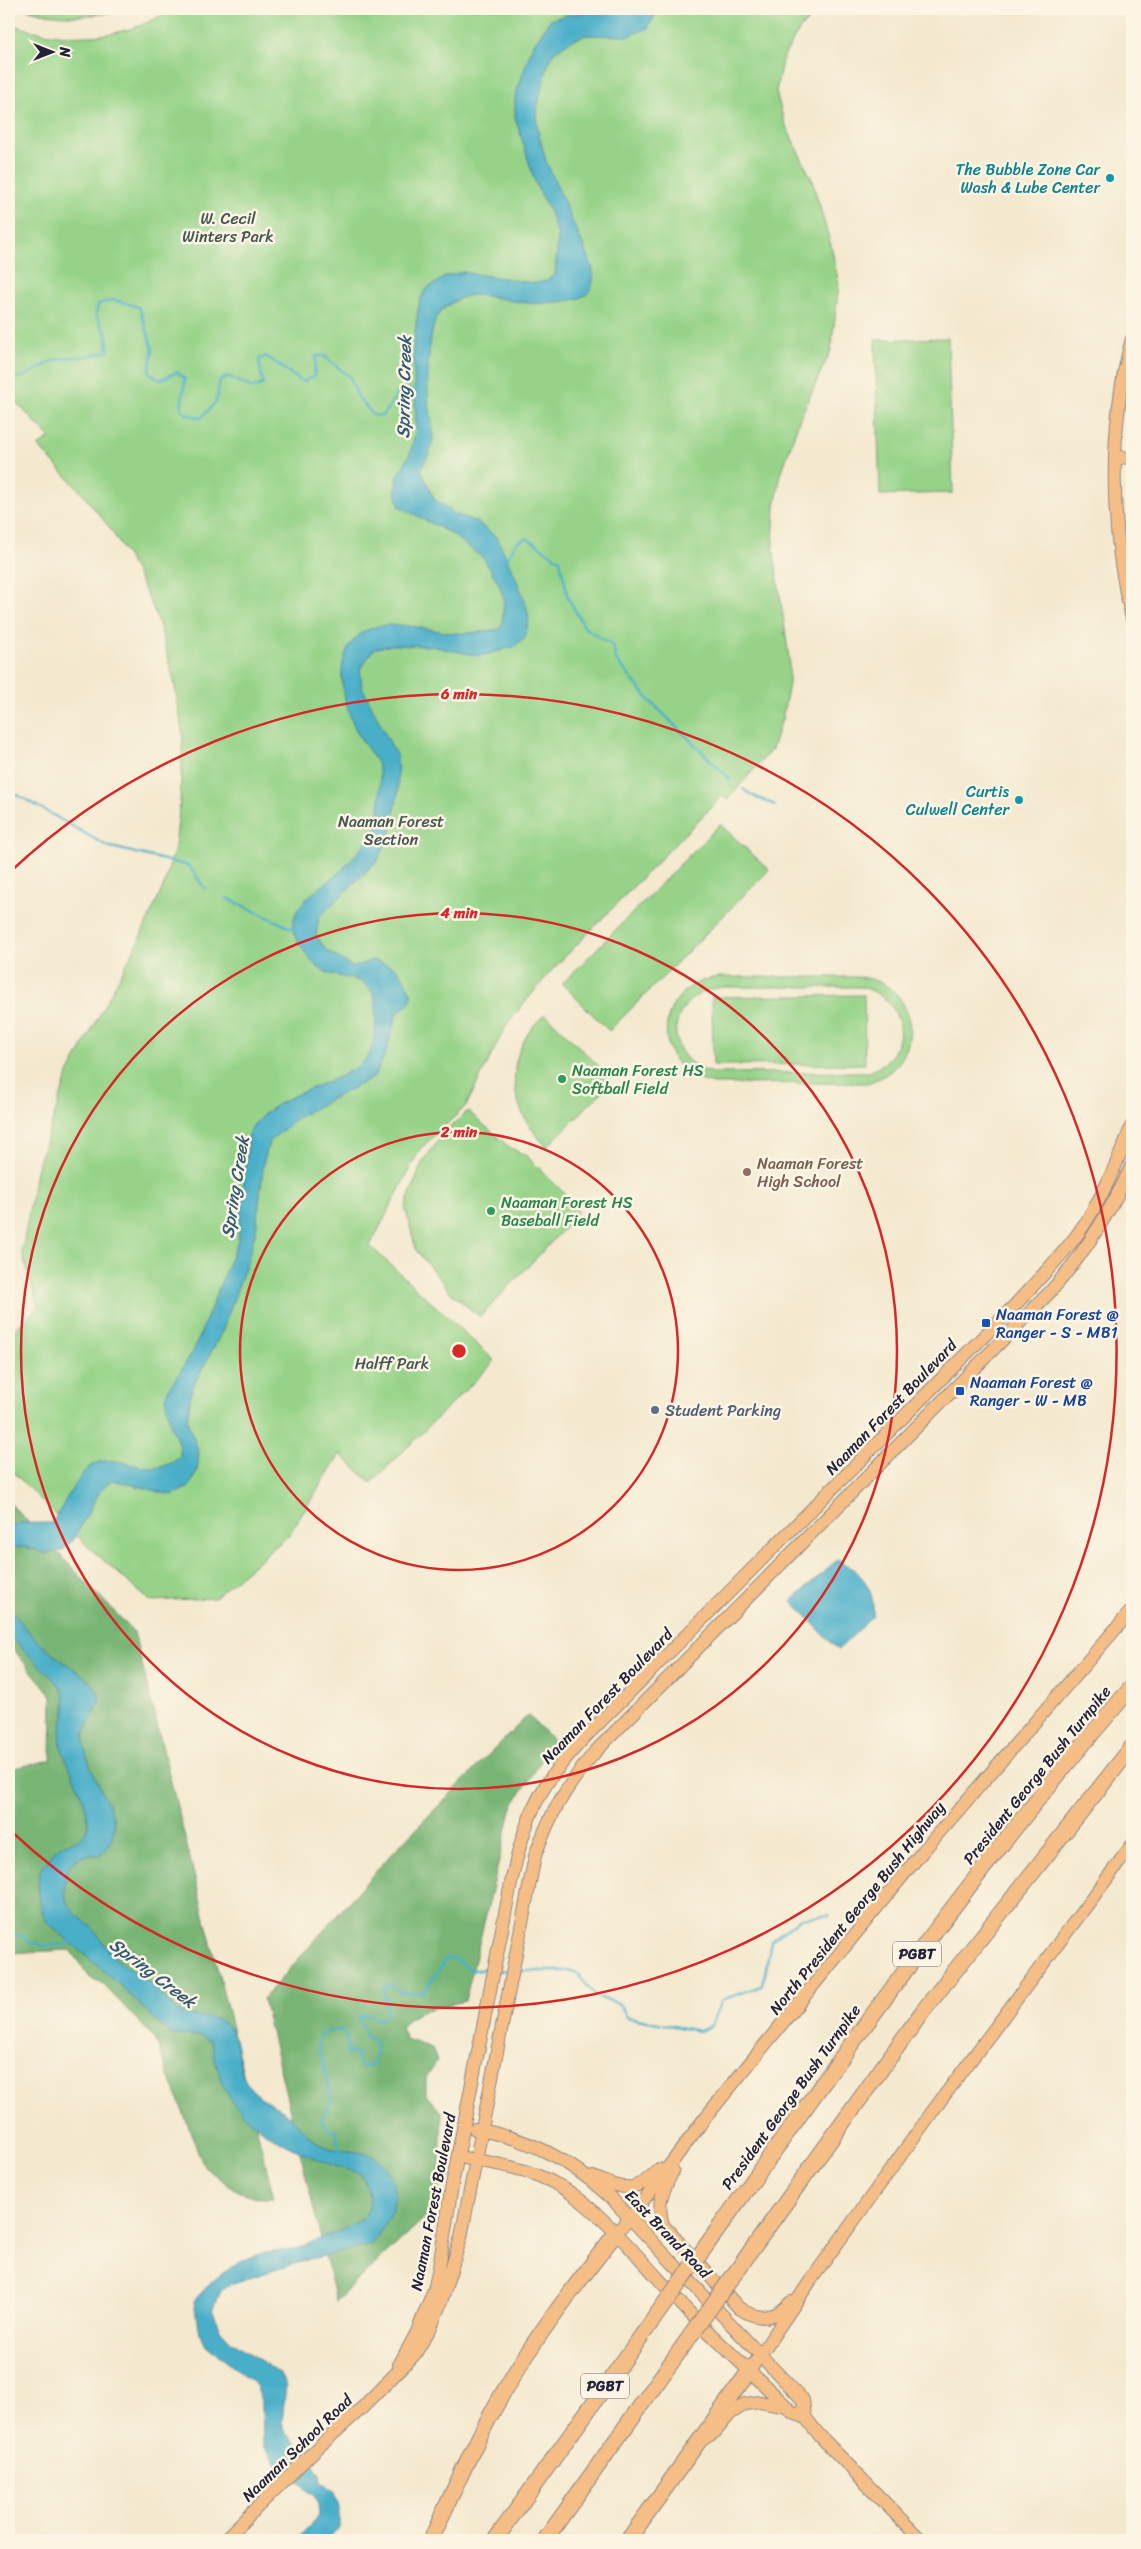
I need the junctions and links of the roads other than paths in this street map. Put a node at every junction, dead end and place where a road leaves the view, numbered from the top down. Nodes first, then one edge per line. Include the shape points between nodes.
1 (1132, 339) edge
2 (1116, 457) junction
3 (1132, 458) edge
4 (1132, 619) edge
5 (1132, 1125) edge
6 (1132, 1165) edge
7 (1013, 1306) junction
8 (1023, 1319) junction
9 (1132, 1610) edge
10 (1132, 1687) edge
11 (1132, 1747) edge
12 (1132, 1846) edge
13 (518, 1851) junction
14 (535, 1856) junction
15 (705, 2118) junction
16 (465, 2128) junction
17 (483, 2131) junction
18 (459, 2158) junction
19 (477, 2160) junction
20 (584, 2173) junction
21 (631, 2217) junction
22 (616, 2233) junction
23 (811, 2280) junction
24 (760, 2356) junction
25 (750, 2370) junction
26 (392, 2378) junction
27 (787, 2407) junction
28 (805, 2417) junction
29 (700, 2441) junction
30 (224, 2540) edge
31 (431, 2540) edge
32 (494, 2540) edge
33 (545, 2540) edge
34 (628, 2540) edge
35 (921, 2540) edge

1 - 2 main road via 1121,392
2 - 3 main road
2 - 4 main road via 1119,546
5 - 7 main road, Naaman Forest Boulevard via 1102,1195 1077,1235
6 - 8 main road, Naaman Forest Boulevard via 1116,1202 1089,1246
7 - 8 main road
7 - 13 main road, Naaman Forest Boulevard via 579,1743 540,1795
8 - 14 main road, Naaman Forest Boulevard via 596,1751 557,1802
9 - 15 main road, North President George Bush Highway via 923,1851
10 - 32 highway, President George Bush Turnpike / PGBT, bridge via 938,1926
11 - 33 highway, PGBT, bridge via 923,2011
12 - 23 main road via 935,2108
13 - 14 main road
13 - 16 main road, Naaman Forest Boulevard
14 - 17 main road, Naaman Forest Boulevard
15 - 20 main road via 696,2122 646,2183 624,2188
15 - 21 main road, North President George Bush Highway
15 - 23 main road via 702,2131 675,2168 661,2196 658,2210 663,2224 739,2308 751,2317 765,2318 777,2314
16 - 17 main road, East Brand Road
16 - 18 main road, Naaman Forest Boulevard
17 - 19 main road, Naaman Forest Boulevard
17 - 20 main road, East Brand Road via 536,2146
18 - 19 main road, East Brand Road
18 - 26 main road, Naaman Forest Boulevard via 434,2290 417,2332
19 - 22 main road, East Brand Road via 529,2172 552,2182 572,2194
19 - 26 main road, Naaman Forest Boulevard via 461,2237 442,2302 415,2354
20 - 21 main road, East Brand Road
21 - 22 main road, North President George Bush Highway
21 - 24 main road, East Brand Road
22 - 25 main road, East Brand Road via 684,2307
22 - 31 highway via 540,2334 491,2413
23 - 24 main road
24 - 25 main road
24 - 28 main road, East Brand Road via 803,2400
25 - 27 main road, East Brand Road
25 - 29 highway
26 - 30 main road, Naaman School Road
27 - 28 main road, East Brand Road
27 - 29 main road via 760,2402 745,2404 730,2414 715,2432
28 - 35 main road, East Brand Road
29 - 34 highway

